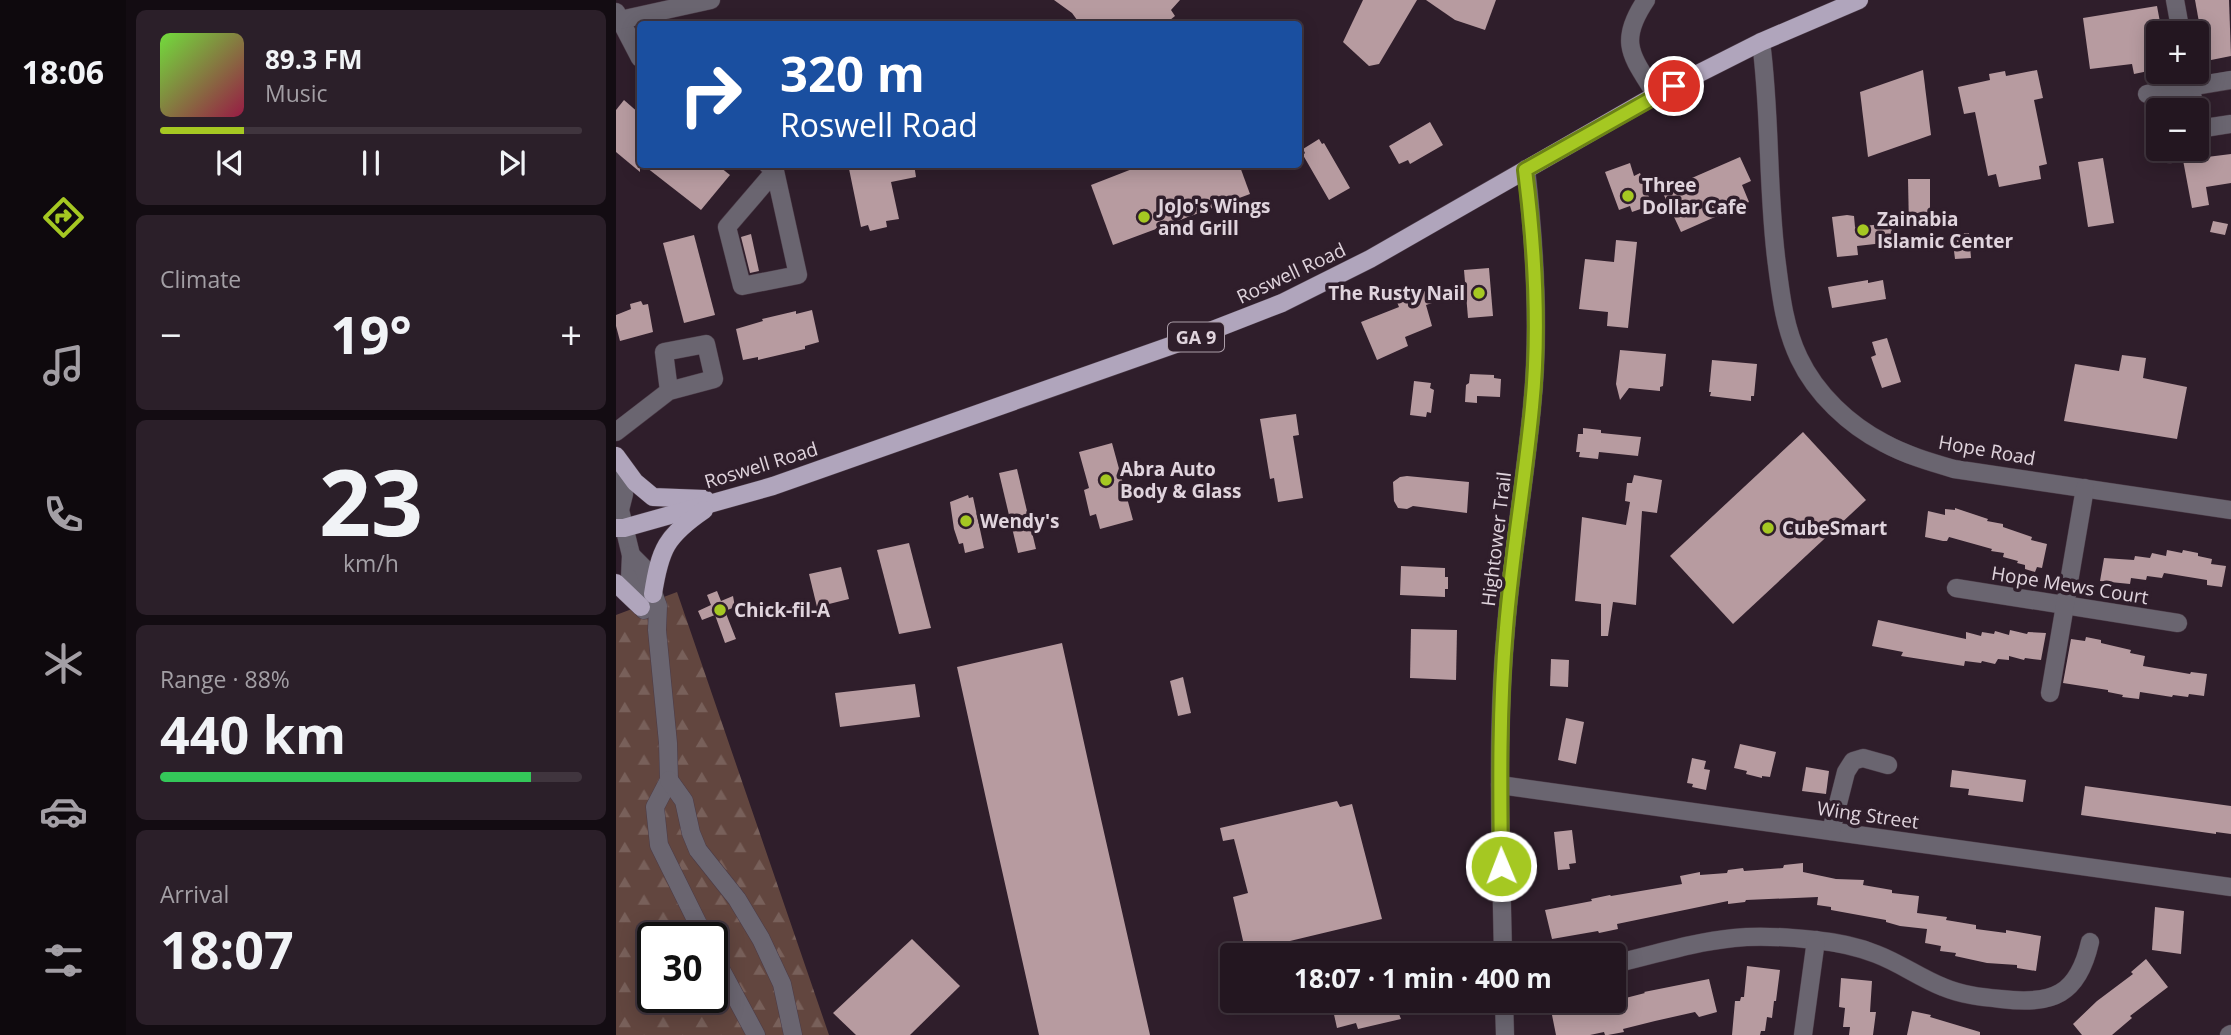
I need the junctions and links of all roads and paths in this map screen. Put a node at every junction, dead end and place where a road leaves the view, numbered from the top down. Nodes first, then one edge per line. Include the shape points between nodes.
1 (711, 0) edge
2 (1646, 0) edge
3 (1859, 0) edge
4 (2175, 0) edge
5 (618, 16) edge
6 (2179, 21) edge
7 (1761, 42) junction
8 (637, 52) edge
9 (2209, 80) edge
10 (2231, 80) edge
11 (2178, 84) edge
12 (2147, 94) dead end
13 (1656, 95) junction
14 (2231, 124) edge
15 (2209, 125) edge
16 (771, 168) edge
17 (1525, 170) junction
18 (669, 391) dead end
19 (616, 432) edge
20 (616, 456) edge
21 (616, 469) edge
22 (2085, 488) junction
23 (719, 500) junction
24 (2231, 510) edge
25 (618, 522) edge
26 (616, 583) edge
27 (1956, 588) dead end
28 (647, 600) junction
29 (2065, 606) junction
30 (2178, 624) dead end
31 (2050, 694) dead end
32 (1888, 765) dead end
33 (669, 780) junction
34 (1500, 785) junction
35 (1831, 831) junction
36 (2231, 887) edge
37 (697, 922) edge
38 (1816, 940) junction
39 (2090, 942) dead end
40 (1503, 943) edge
41 (1626, 961) edge
42 (728, 983) edge
43 (1504, 1013) edge
44 (756, 1035) edge
45 (793, 1035) edge
46 (1505, 1035) edge
47 (1803, 1035) edge

1 - 5 street
2 - 13 street via 1633,22 1629,41 1633,58
3 - 7 main road, Roswell Road / GA 9
4 - 6 street
5 - 8 street
7 - 13 main road, Roswell Road / GA 9
7 - 22 street, Hope Road via 1779,285 1788,332 1813,381 1856,425 1910,456 1954,469
9 - 10 street
11 - 12 street
13 - 17 main road, Roswell Road / GA 9
14 - 15 street
16 - 16 street via 727,227 742,286 798,275
17 - 23 main road, Roswell Road / GA 9 via 1379,254 1282,303 773,486
17 - 34 street, Hightower Trail via 1531,217 1535,362 1506,626
18 - 19 street
20 - 23 main road via 653,497
21 - 25 street via 624,495
22 - 24 street, Hope Road
22 - 29 street
23 - 25 main road, Roswell Road / GA 9
23 - 28 main road via 687,522 666,545
25 - 28 street via 631,555 630,578
26 - 28 main road
27 - 29 street, Hope Mews Court
28 - 33 street via 657,629
29 - 30 street, Hope Mews Court
29 - 31 street
32 - 35 street via 1863,758 1853,761
33 - 37 street via 655,807 659,845
33 - 45 street via 684,801 698,850 737,899 761,939 782,984
34 - 35 street, Wing Street
34 - 40 street, Hightower Trail
35 - 36 street, Wing Street
38 - 39 street via 1878,954 1973,996 2029,1002 2052,998 2071,985 2085,965
38 - 41 street via 1735,937
38 - 47 street
42 - 44 street
43 - 46 street

